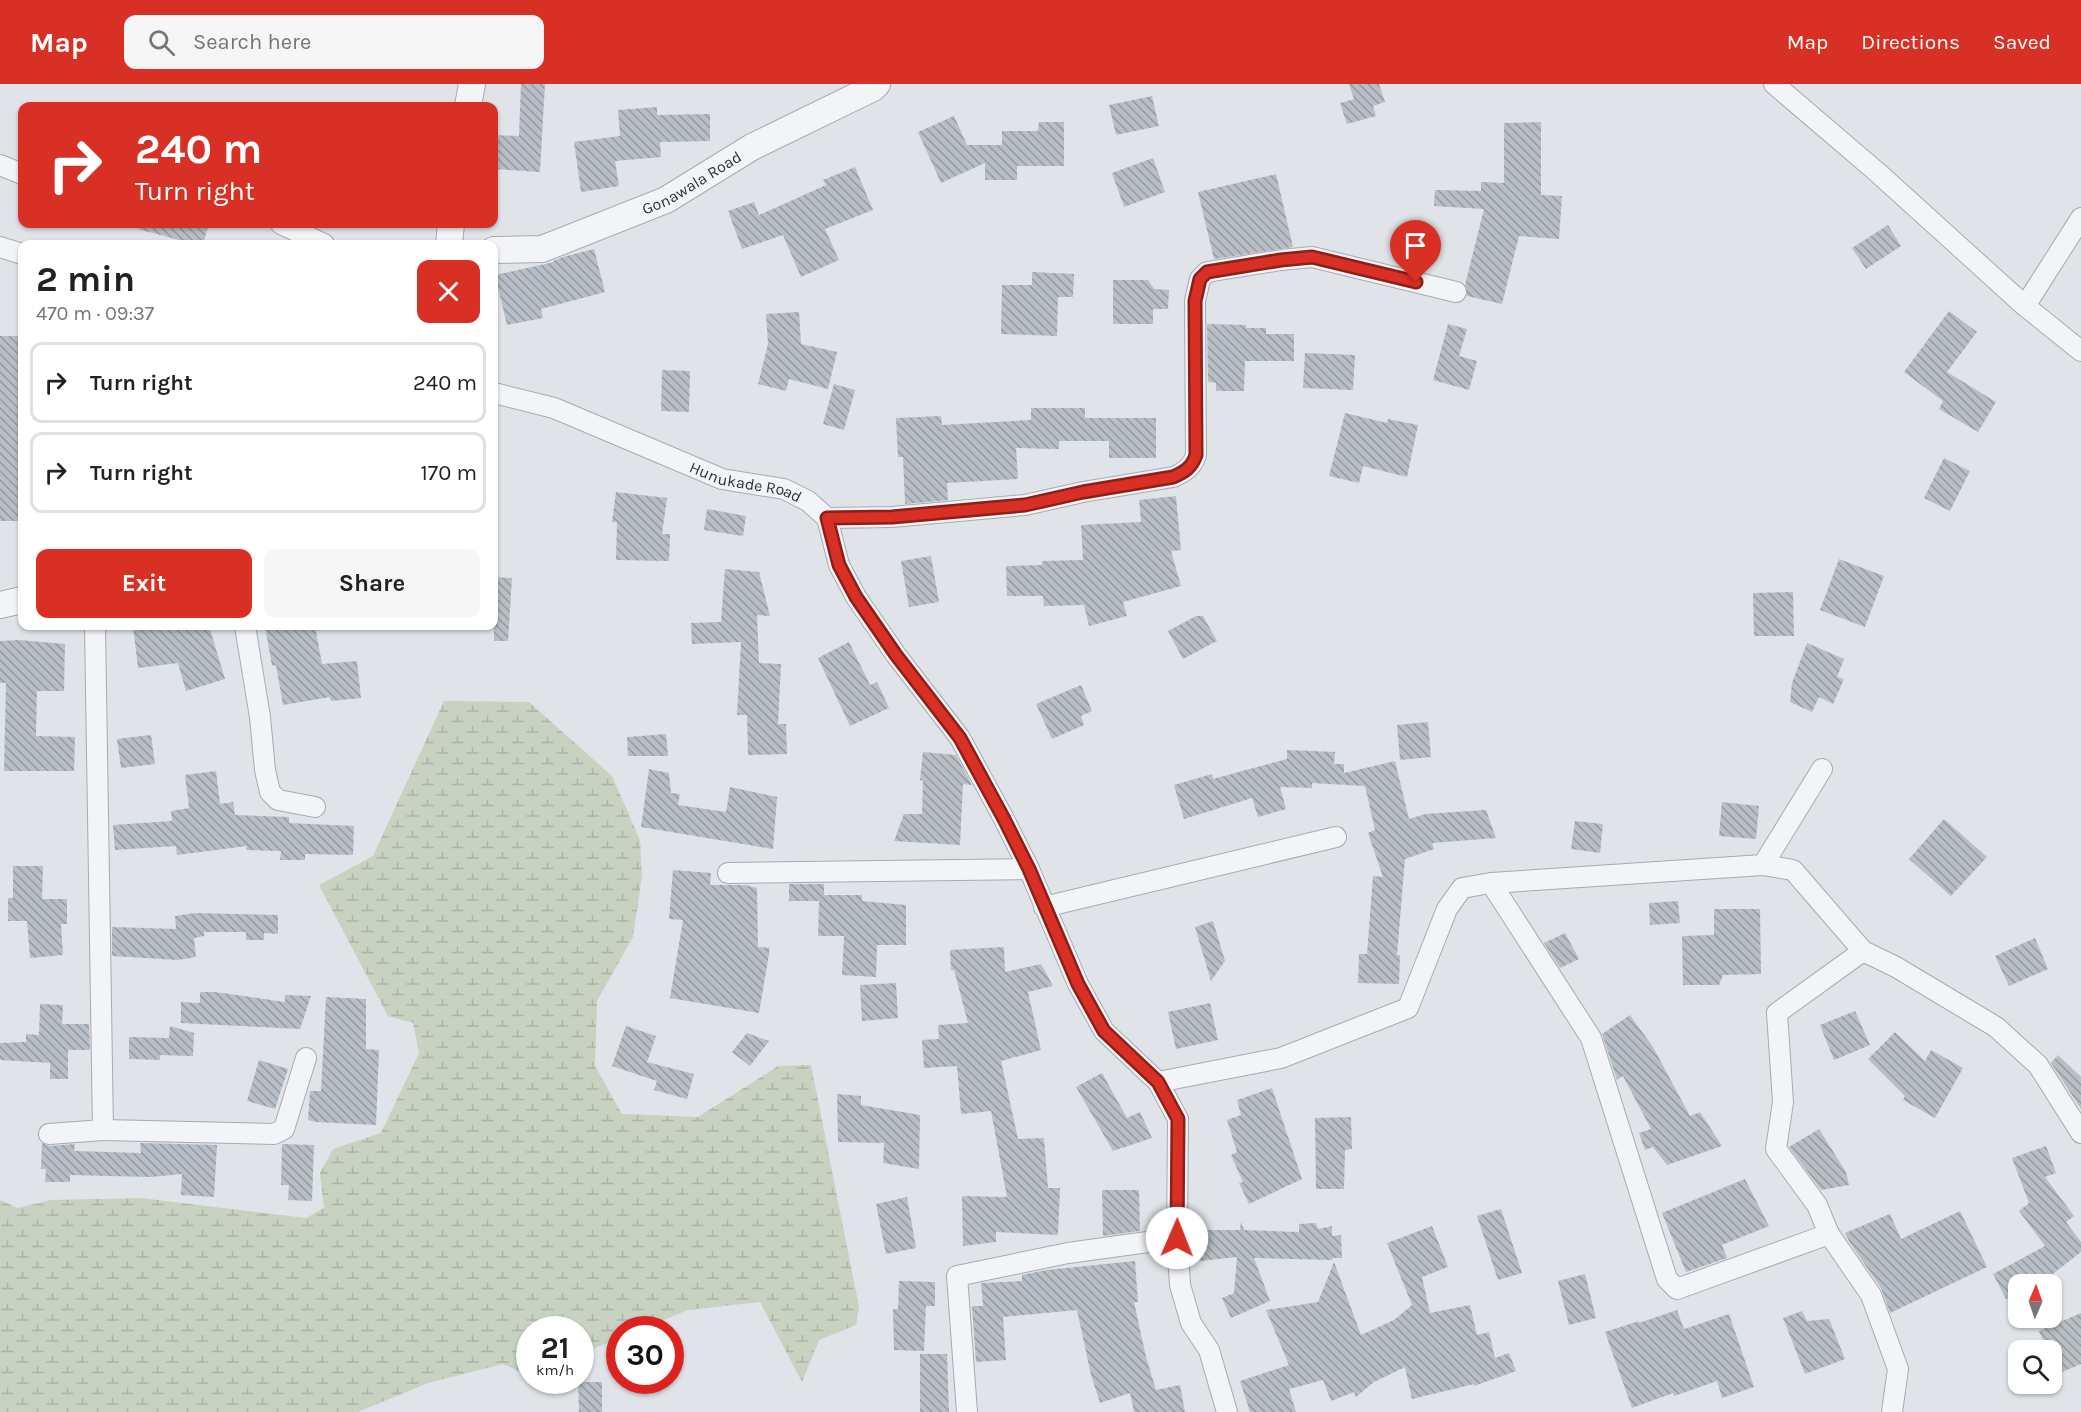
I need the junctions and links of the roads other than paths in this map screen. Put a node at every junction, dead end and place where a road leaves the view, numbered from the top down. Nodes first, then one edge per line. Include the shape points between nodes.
1 (472, 84) edge
2 (877, 84) edge
3 (1774, 84) edge
4 (469, 102) edge
5 (0, 165) edge
6 (18, 172) edge
7 (2081, 218) edge
8 (290, 228) edge
9 (315, 240) edge
10 (0, 247) edge
11 (498, 250) edge
12 (18, 253) edge
13 (1456, 292) dead end
14 (2025, 306) junction
15 (2081, 351) edge
16 (498, 394) edge
17 (827, 518) junction
18 (18, 601) edge
19 (0, 604) edge
20 (95, 630) edge
21 (246, 630) edge
22 (1822, 769) dead end
23 (315, 807) dead end
24 (1336, 837) dead end
25 (1763, 865) junction
26 (1029, 869) junction
27 (728, 873) dead end
28 (1491, 883) junction
29 (1044, 907) junction
30 (1863, 951) junction
31 (306, 1058) dead end
32 (1158, 1082) junction
33 (103, 1130) junction
34 (2081, 1133) edge
35 (49, 1134) dead end
36 (1829, 1234) junction
37 (1177, 1238) junction
38 (967, 1412) edge
39 (1227, 1412) edge
40 (1892, 1412) edge

1 - 4 street
2 - 11 street, Gonawala Road via 752,147 666,200 542,249
3 - 14 street
5 - 6 street
7 - 14 street
8 - 9 street
10 - 12 street
13 - 17 street via 1312,257 1207,272 1200,279 1195,301 1196,455 1184,472 1025,505 892,517
14 - 15 street
16 - 17 street, Hunukade Road via 554,408 722,478 784,489 808,501
17 - 26 street via 839,565 856,597 960,738
18 - 19 street
20 - 33 street
21 - 23 street via 270,792 278,800
22 - 25 street
24 - 29 street
25 - 28 street
25 - 30 street via 1793,870
26 - 27 street
26 - 29 street
28 - 32 street via 1462,888 1447,909 1408,1008 1281,1058
28 - 36 street via 1591,1038 1667,1279 1677,1289
29 - 32 street via 1104,1031
30 - 34 street via 1996,1027 2038,1065
30 - 36 street via 1777,1013 1783,1102 1776,1149 1817,1205
31 - 33 street via 284,1129 274,1134
32 - 37 street via 1178,1119
33 - 35 street
36 - 40 street via 1871,1295 1898,1369
37 - 38 street via 1068,1253 957,1276
37 - 39 street via 1180,1286 1191,1323 1209,1350

